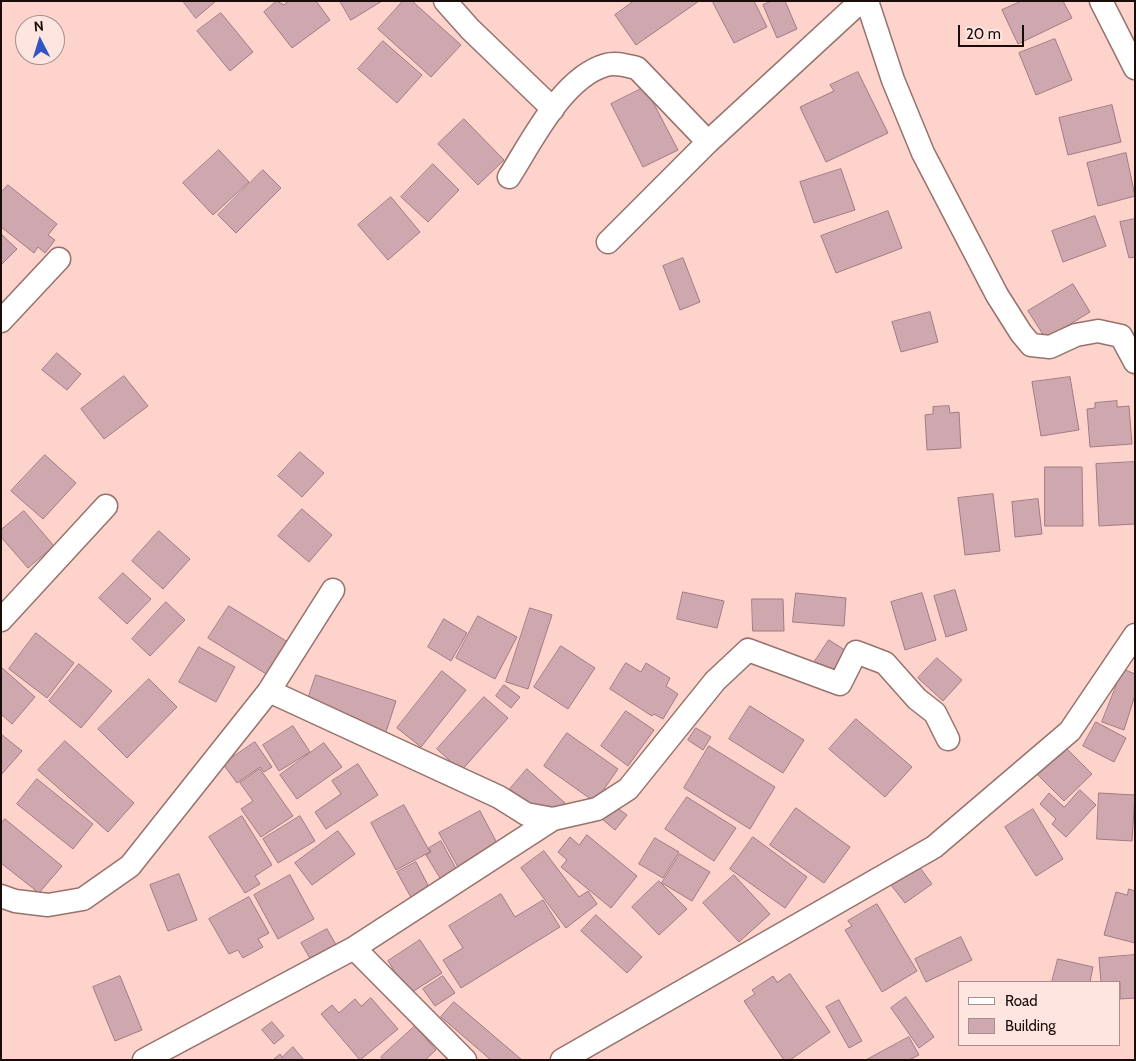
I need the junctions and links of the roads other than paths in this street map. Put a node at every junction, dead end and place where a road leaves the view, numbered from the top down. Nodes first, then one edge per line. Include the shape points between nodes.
1 (445, 1) edge
2 (861, 1) edge
3 (867, 1) edge
4 (1101, 1) edge
5 (1135, 68) edge
6 (553, 109) junction
7 (708, 142) junction
8 (509, 177) dead end
9 (608, 242) dead end
10 (59, 258) dead end
11 (1, 321) edge
12 (1135, 362) edge
13 (106, 506) dead end
14 (334, 590) dead end
15 (1, 620) edge
16 (1135, 635) edge
17 (269, 691) junction
18 (948, 739) dead end
19 (553, 819) junction
20 (1, 896) edge
21 (354, 948) junction
22 (144, 1060) edge
23 (465, 1060) edge
24 (562, 1060) edge

1 - 6 street
2 - 7 street
3 - 12 street via 893,80 923,153 997,295 1021,333 1031,345 1050,347 1076,335 1098,331 1121,336
4 - 5 street
6 - 7 street via 580,78 606,65 621,64 637,68
6 - 8 street
7 - 9 street
10 - 11 street
13 - 15 street
14 - 17 street
16 - 24 street via 1070,731 934,847
17 - 19 street via 499,797 526,814
17 - 20 street via 130,866 83,899 48,905
18 - 19 street via 935,713 917,700 885,663 856,652 840,684 748,650 715,681 628,789 597,809
19 - 21 street
21 - 22 street
21 - 23 street

